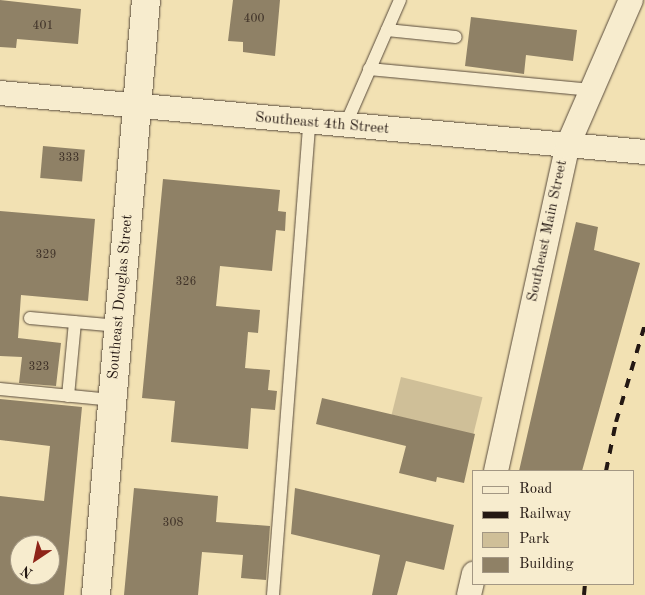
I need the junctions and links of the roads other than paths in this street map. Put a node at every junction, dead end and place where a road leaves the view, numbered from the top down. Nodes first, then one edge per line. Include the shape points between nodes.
1 (146, 0) edge
2 (400, 0) edge
3 (631, 0) edge
4 (387, 30) junction
5 (456, 37) dead end
6 (369, 70) junction
7 (592, 90) junction
8 (0, 93) edge
9 (136, 106) junction
10 (310, 122) junction
11 (345, 126) junction
12 (567, 147) junction
13 (645, 152) edge
14 (30, 318) dead end
15 (75, 322) junction
16 (119, 326) junction
17 (0, 389) edge
18 (68, 396) junction
19 (113, 400) junction
20 (496, 470) edge
21 (472, 582) edge
22 (96, 595) edge
23 (273, 595) edge
24 (469, 595) edge

1 - 9 street, Southeast Douglas Street
2 - 4 lane
3 - 7 street, Southeast Main Street
4 - 5 lane
4 - 6 lane
6 - 7 lane
6 - 11 lane
7 - 12 street, Southeast Main Street
8 - 9 street, Southeast 4th Street
9 - 10 street, Southeast 4th Street
9 - 16 street, Southeast Douglas Street
10 - 11 street, Southeast 4th Street
10 - 23 lane
11 - 12 street, Southeast 4th Street
12 - 13 street, Southeast 4th Street
12 - 20 street, Southeast Main Street
14 - 15 lane
15 - 16 lane
15 - 18 lane
16 - 19 street, Southeast Douglas Street
17 - 18 lane
18 - 19 lane
19 - 22 street, Southeast Douglas Street
21 - 24 street

